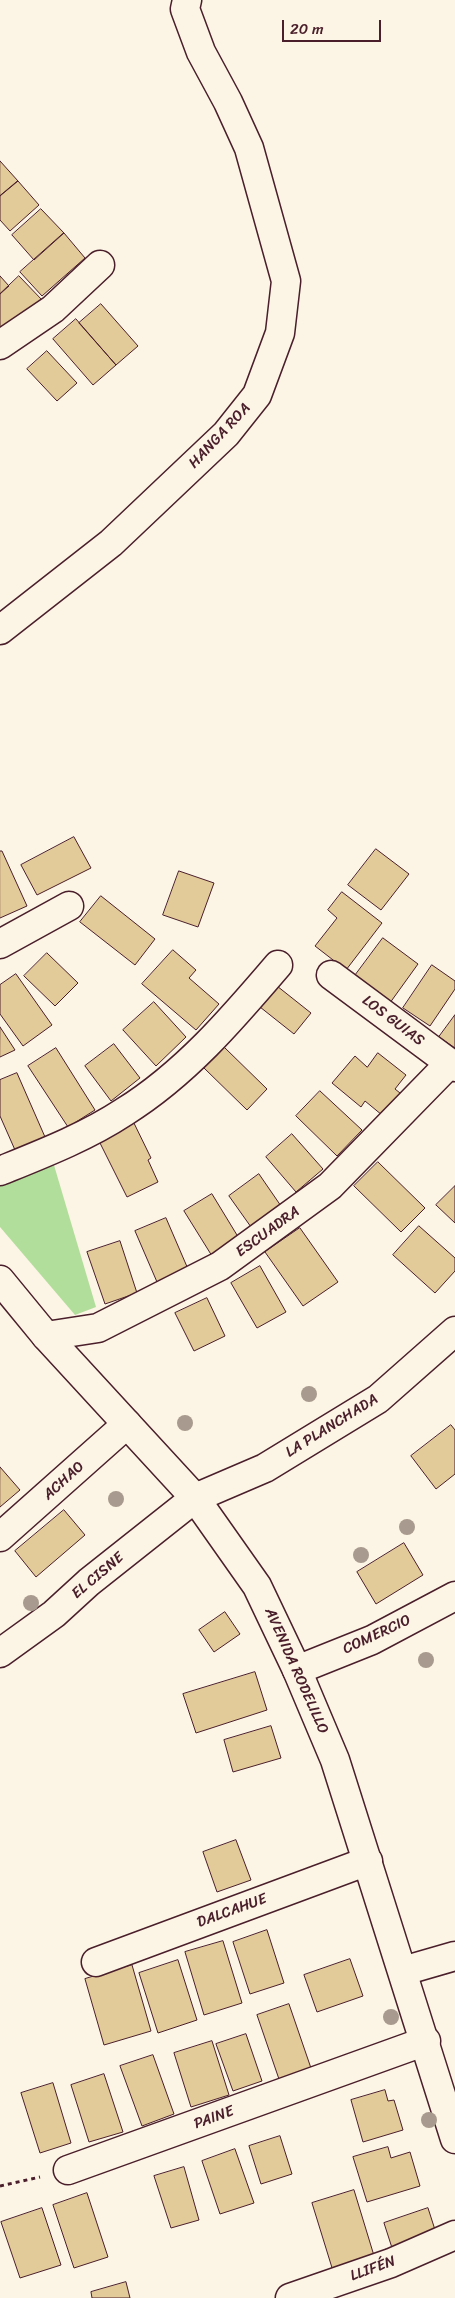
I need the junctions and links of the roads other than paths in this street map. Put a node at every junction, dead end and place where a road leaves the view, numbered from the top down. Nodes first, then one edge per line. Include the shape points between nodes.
1 (187, 0) edge
2 (100, 265) dead end
3 (0, 345) edge
4 (0, 630) edge
5 (69, 906) dead end
6 (0, 944) edge
7 (278, 965) dead end
8 (331, 975) dead end
9 (452, 1065) edge
10 (0, 1171) edge
11 (0, 1280) edge
12 (455, 1331) edge
13 (46, 1336) junction
14 (127, 1424) junction
15 (195, 1498) junction
16 (0, 1537) edge
17 (455, 1596) edge
18 (0, 1653) edge
19 (297, 1670) junction
20 (368, 1861) junction
21 (455, 1956) edge
22 (96, 1962) dead end
23 (403, 1971) junction
24 (426, 2041) junction
25 (455, 2139) edge
26 (68, 2170) road end
27 (455, 2235) edge
28 (290, 2298) edge

1 - 4 street, HANGA ROA via 185,9 201,52 249,148 286,281 280,333 257,395 226,434 111,543
2 - 3 street via 53,309
5 - 6 street
7 - 10 street via 210,1042 169,1079 124,1112 74,1140
8 - 9 street, LOS GUIAS
9 - 13 street, ESCUADRA via 330,1186 220,1266 98,1328
11 - 13 street, AVENIDA RODELILLO
12 - 15 street, LA PLANCHADA via 378,1399 265,1468
13 - 14 street, AVENIDA RODELILLO
14 - 15 street, AVENIDA RODELILLO
14 - 16 street, ACHAO
15 - 18 street, EL CISNE via 54,1614
15 - 19 street, AVENIDA RODELILLO via 257,1586
17 - 19 street, COMERCIO via 372,1640
19 - 20 street, AVENIDA RODELILLO via 335,1760
20 - 22 street, DALCAHUE
20 - 23 street, AVENIDA RODELILLO
21 - 23 street
23 - 24 street, AVENIDA RODELILLO
24 - 25 street, AVENIDA RODELILLO
24 - 26 street, PAINE
27 - 28 street, LLIFÉN via 391,2264

